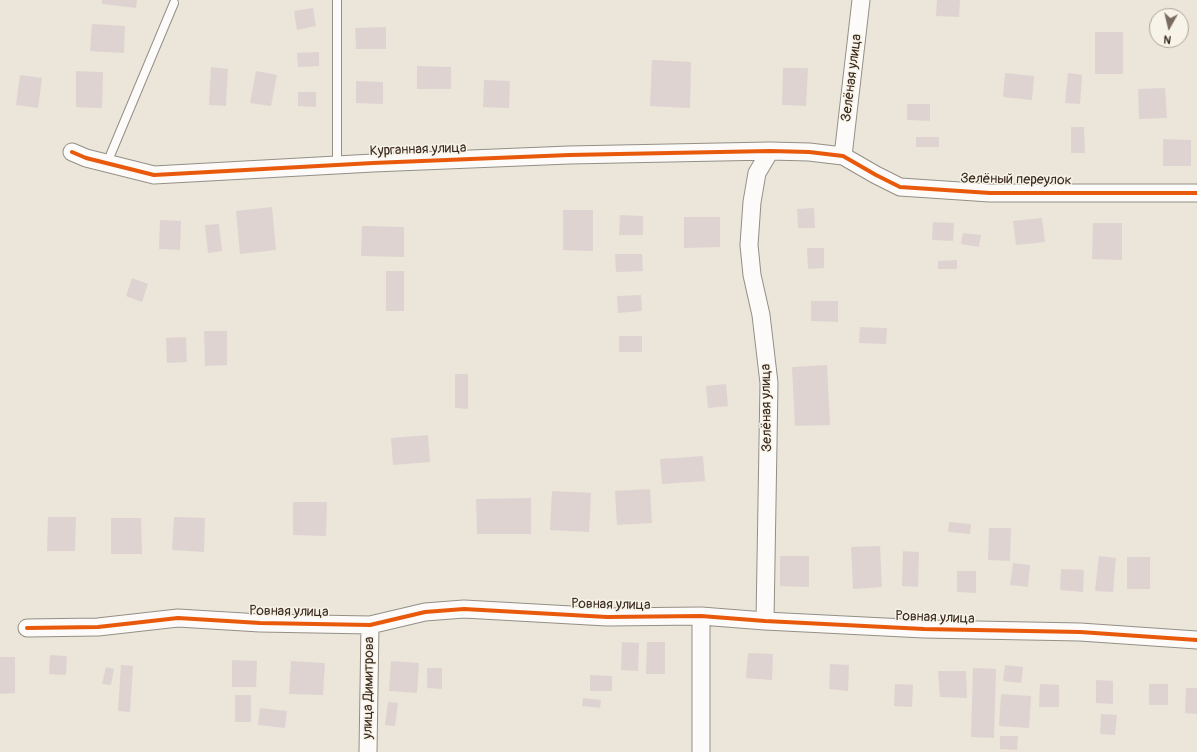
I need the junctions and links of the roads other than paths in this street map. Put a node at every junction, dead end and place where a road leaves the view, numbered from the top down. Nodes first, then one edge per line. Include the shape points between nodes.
1 (337, 0) edge
2 (861, 0) edge
3 (174, 3) dead end
4 (770, 151) junction
5 (72, 152) dead end
6 (843, 156) junction
7 (107, 163) junction
8 (337, 165) junction
9 (1197, 193) edge
10 (701, 616) junction
11 (765, 621) junction
12 (370, 625) junction
13 (26, 628) dead end
14 (1197, 640) edge
15 (368, 752) edge
16 (700, 752) edge

1 - 8 lane
2 - 6 street, Зелёная улица
3 - 7 lane
4 - 6 street, Курганная улица
4 - 8 street, Курганная улица via 569,155
4 - 11 street, Зелёная улица via 757,173 749,245 769,383
5 - 7 street, Курганная улица
6 - 9 street, Зелёный переулок via 900,187 990,192
7 - 8 street, Курганная улица via 154,175
10 - 11 street, Ровная улица
10 - 12 street, Ровная улица via 607,617 464,609 425,612
10 - 16 street
11 - 14 street, Ровная улица via 924,629 1080,632
12 - 13 street, Ровная улица via 260,623 178,618 98,627
12 - 15 street, улица Димитрова

